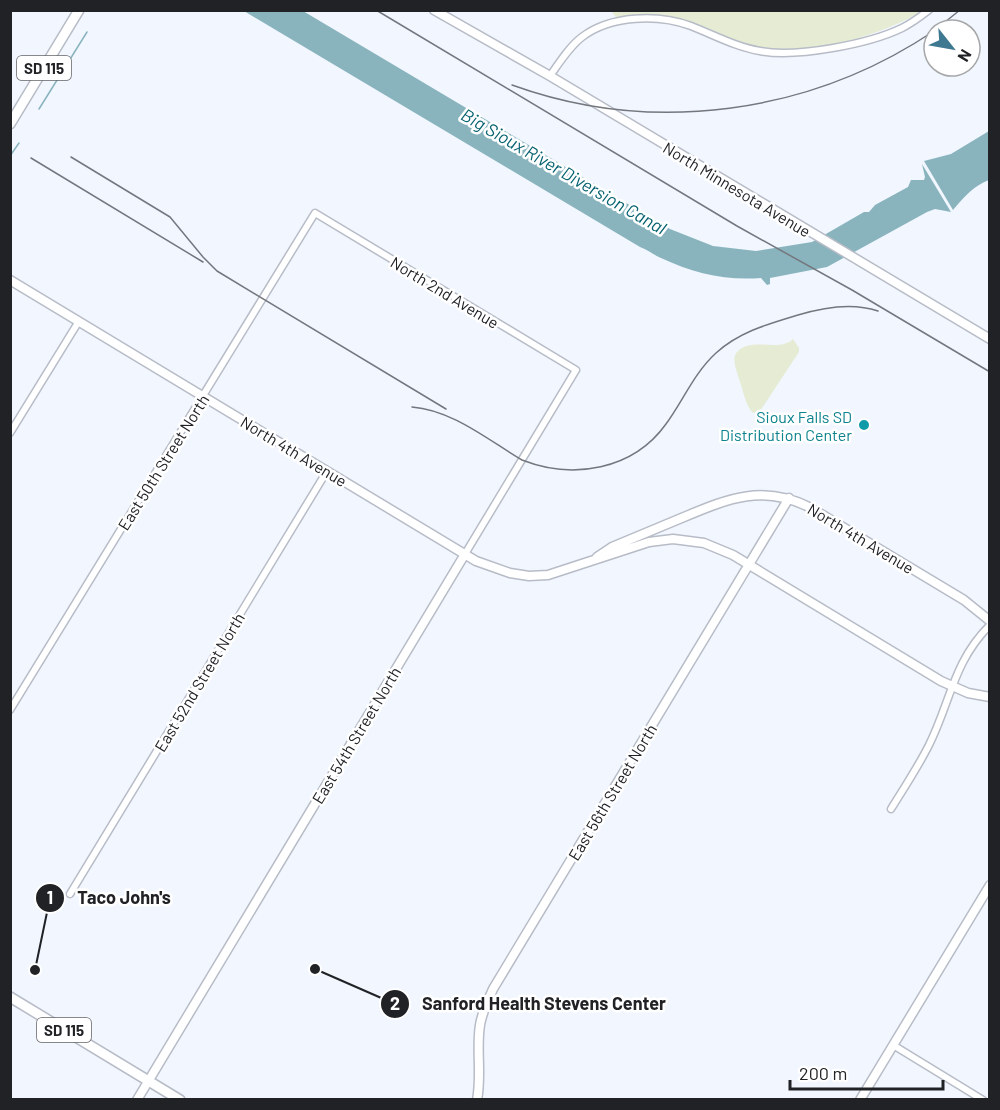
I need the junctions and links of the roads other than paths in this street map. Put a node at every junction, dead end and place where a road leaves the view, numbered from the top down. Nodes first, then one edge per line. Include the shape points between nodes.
1 (79, 10) edge
2 (434, 10) edge
3 (445, 10) edge
4 (929, 10) edge
5 (485, 39) junction
6 (550, 76) junction
7 (10, 124) edge
8 (315, 213) joint
9 (10, 280) edge
10 (79, 321) junction
11 (990, 339) edge
12 (576, 370) joint
13 (203, 396) junction
14 (10, 433) edge
15 (327, 471) junction
16 (789, 498) junction
17 (465, 554) junction
18 (589, 562) junction
19 (749, 565) junction
20 (990, 623) edge
21 (951, 686) junction
22 (990, 697) edge
23 (10, 710) edge
24 (891, 809) dead end
25 (990, 885) edge
26 (70, 894) dead end
27 (10, 997) edge
28 (893, 1045) junction
29 (148, 1081) junction
30 (137, 1100) edge
31 (180, 1100) edge
32 (477, 1100) edge
33 (860, 1100) edge
34 (983, 1100) edge

1 - 7 main road, SD 115
2 - 5 street, North Minnesota Avenue
3 - 5 street, North Minnesota Avenue
4 - 6 street via 880,36 790,54 746,48 672,20 631,20 583,36
5 - 6 street, North Minnesota Avenue
6 - 11 street, North Minnesota Avenue
8 - 12 street, North 2nd Avenue
8 - 13 street, East 50th Street North
9 - 10 street, North 4th Avenue
10 - 13 street, North 4th Avenue
10 - 14 street
12 - 17 street, East 54th Street North
13 - 15 street, North 4th Avenue
13 - 23 street, East 50th Street North
15 - 17 street, North 4th Avenue
15 - 26 street, East 52nd Street North
16 - 18 street, North 4th Avenue via 730,498 612,547
16 - 19 street, East 56th Street North
16 - 20 street, North 4th Avenue via 964,600
17 - 18 street, North 4th Avenue via 490,568 529,576 558,573
17 - 29 street, East 54th Street North
18 - 19 street, North 4th Avenue via 649,542 675,539 714,546
19 - 21 street, North 4th Avenue
19 - 32 street, East 56th Street North via 493,989 481,1024
20 - 21 street via 971,646
21 - 22 street, North 4th Avenue
21 - 24 street via 929,746
25 - 28 street
27 - 29 main road, SD 115
28 - 33 street
28 - 34 street
29 - 30 street, East 54th Street North
29 - 31 main road, SD 115

